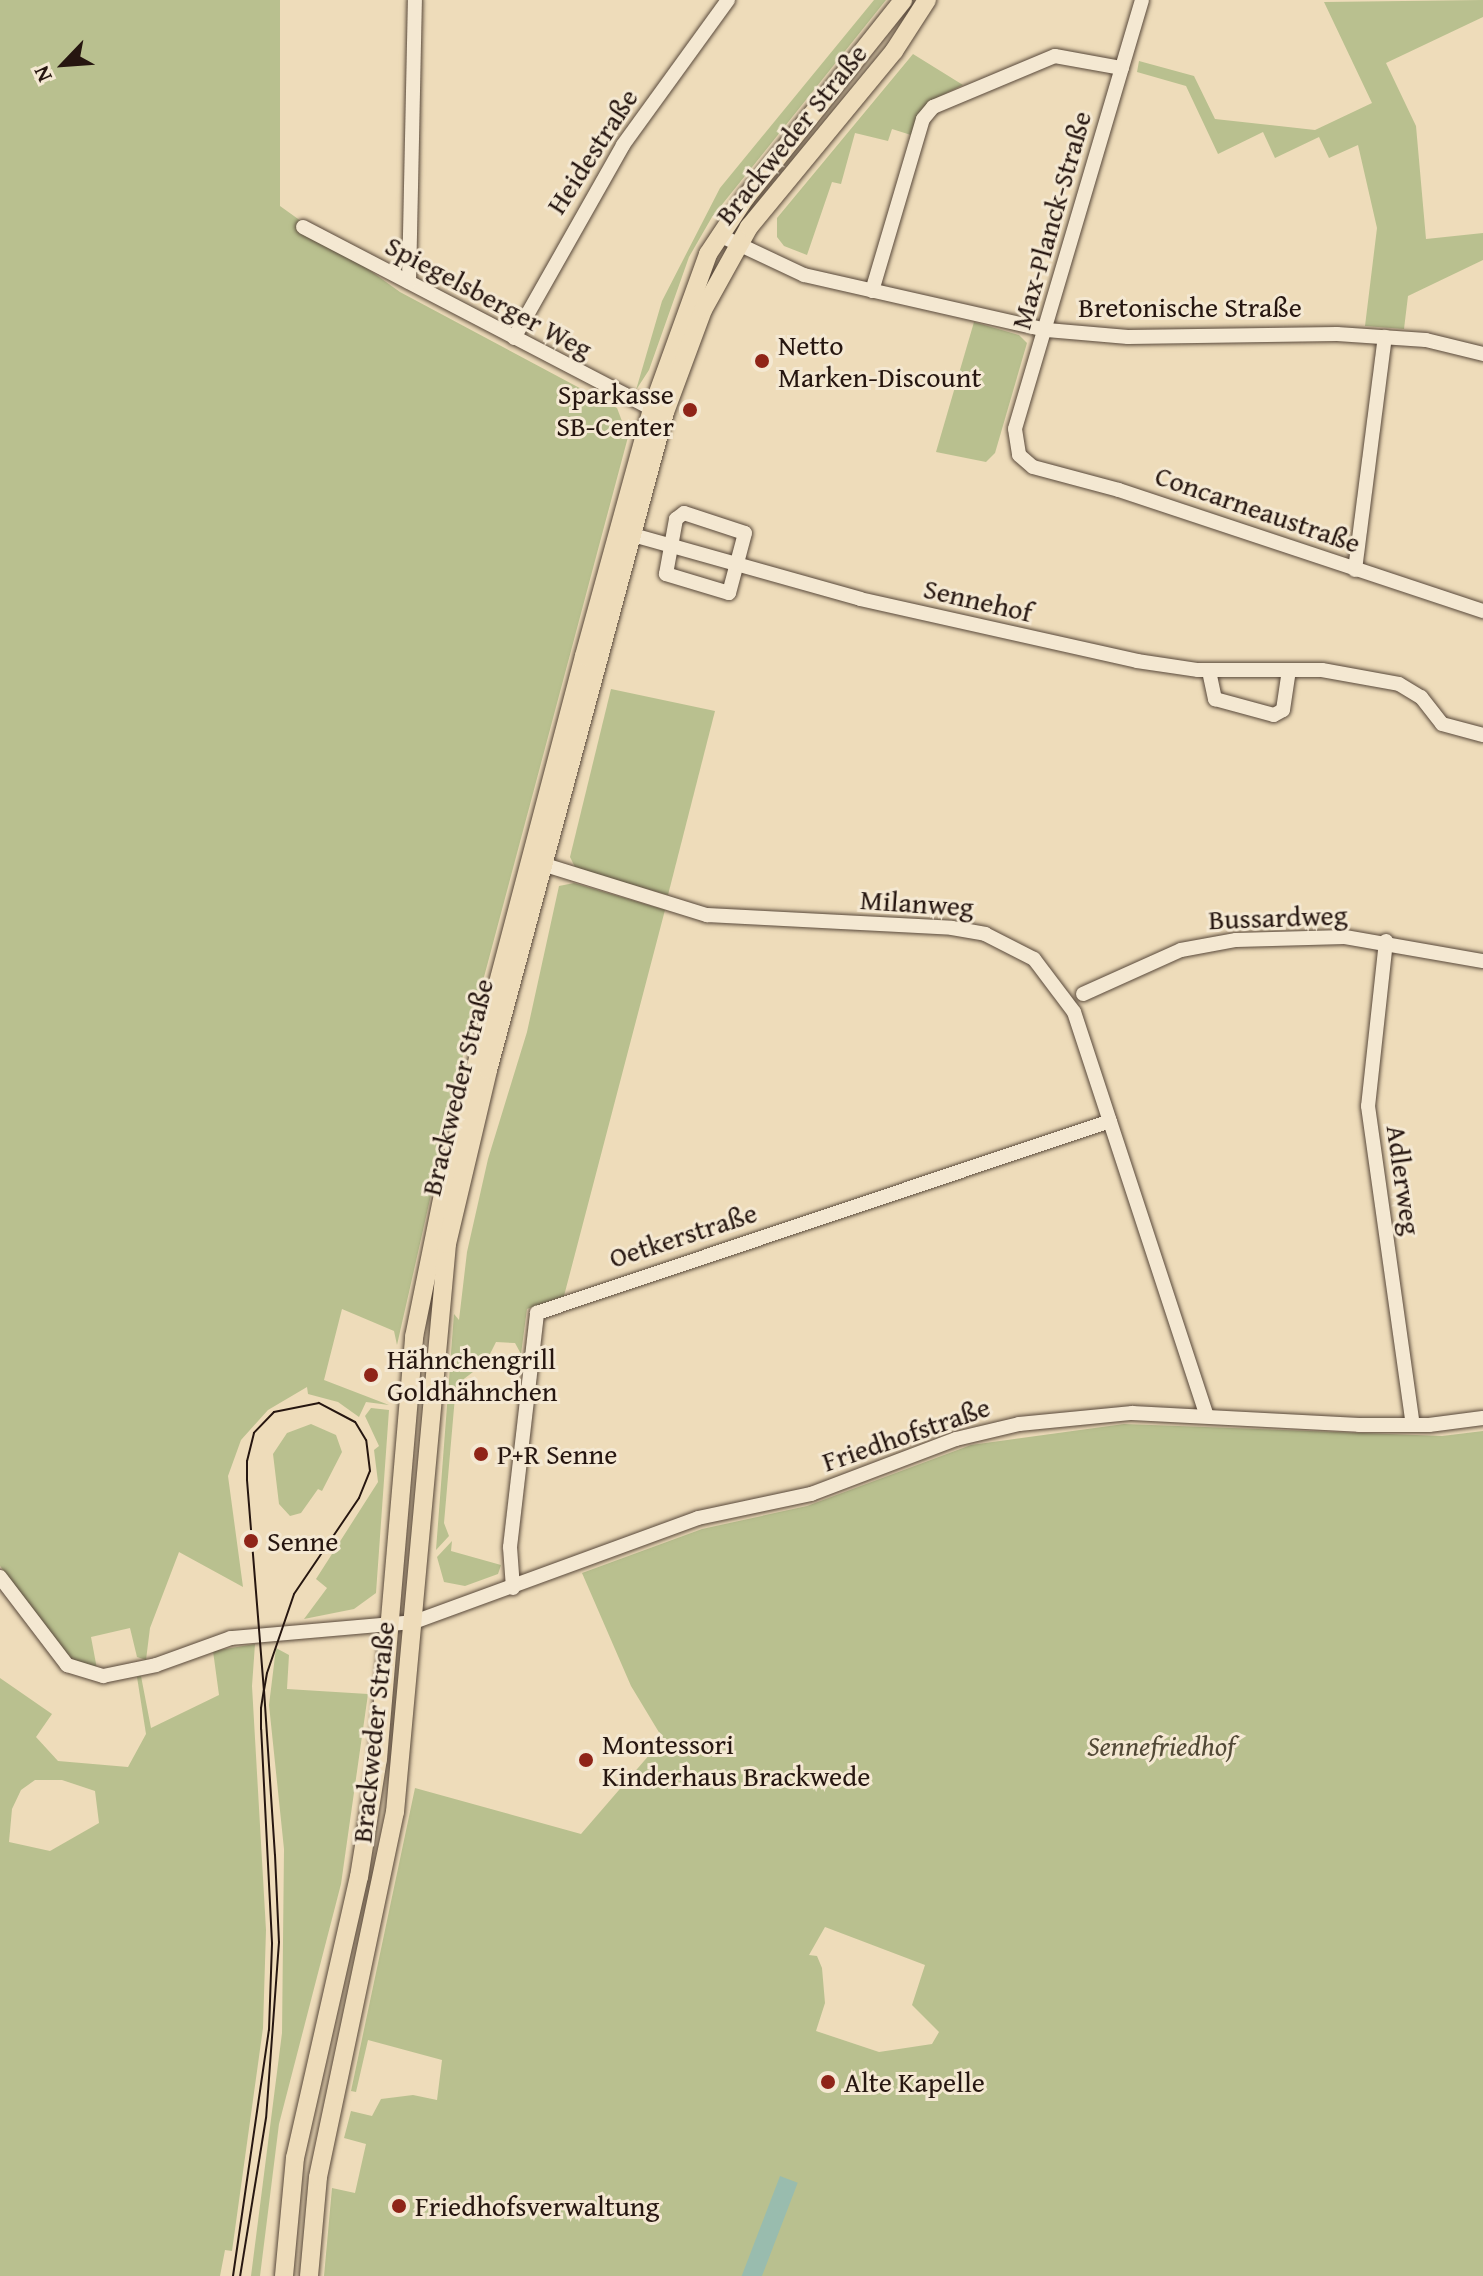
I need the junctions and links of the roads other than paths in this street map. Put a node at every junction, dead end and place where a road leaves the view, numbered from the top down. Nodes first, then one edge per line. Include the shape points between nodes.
1 (415, 0) edge
2 (728, 0) edge
3 (903, 0) edge
4 (927, 0) edge
5 (1142, 0) edge
6 (1122, 68) junction
7 (303, 227) dead end
8 (719, 235) junction
9 (737, 245) junction
10 (409, 282) junction
11 (872, 291) junction
12 (1047, 330) junction
13 (1385, 337) junction
14 (514, 338) junction
15 (1483, 354) edge
16 (652, 409) junction
17 (1019, 455) joint
18 (633, 535) junction
19 (670, 545) junction
20 (739, 564) junction
21 (1355, 570) junction
22 (1483, 611) edge
23 (1289, 670) junction
24 (1209, 671) junction
25 (1483, 735) edge
26 (545, 865) junction
27 (1386, 941) junction
28 (1483, 961) edge
29 (1083, 994) dead end
30 (1110, 1121) junction
31 (1207, 1416) junction
32 (1483, 1418) edge
33 (1413, 1425) junction
34 (0, 1577) edge
35 (513, 1588) junction
36 (414, 1622) junction
37 (390, 1627) junction
38 (284, 2276) edge
39 (309, 2276) edge

1 - 10 street
2 - 14 street, Heidestraße via 623,145
3 - 8 main road, Brackweder Straße
4 - 9 main road, Brackweder Straße via 894,51 790,172
5 - 6 street, Max-Planck-Straße
6 - 11 street via 1055,56 933,107 923,119
6 - 12 street, Max-Planck-Straße
7 - 10 street, Spiegelsberger Weg
8 - 9 street, Bretonische Straße
8 - 16 main road, Brackweder Straße via 687,303
9 - 11 street, Bretonische Straße via 804,275
9 - 18 main road, Brackweder Straße via 691,337
10 - 14 street, Spiegelsberger Weg
11 - 12 street, Bretonische Straße
12 - 13 street, Bretonische Straße via 1128,337
12 - 17 street, Max-Planck-Straße via 1015,429
13 - 15 street, Bretonische Straße
13 - 21 street
14 - 16 street, Spiegelsberger Weg
16 - 37 main road, Brackweder Straße via 445,1184 414,1337
17 - 21 street, Concarneaustraße via 1033,467 1126,492
18 - 19 street, Sennehof
18 - 26 main road, Brackweder Straße
19 - 20 street, Sennehof
19 - 20 street via 666,574 725,593
19 - 20 street via 676,519 684,513 742,530
20 - 24 street, Sennehof via 1032,640
21 - 22 street, Concarneaustraße
23 - 24 street, Sennehof
23 - 24 street via 1283,710 1274,715 1215,699
23 - 25 street, Sennehof via 1399,684 1421,697 1442,724
26 - 30 street, Milanweg via 707,915 952,928 1015,946 1070,1000
26 - 36 main road, Brackweder Straße via 447,1244
27 - 28 street, Bussardweg
27 - 29 street, Bussardweg via 1286,937 1209,943 1149,962
27 - 33 street, Adlerweg via 1368,1106
30 - 31 street, Milanweg
30 - 35 street, Oetkerstraße via 537,1313 510,1547
31 - 33 street, Friedhofstraße
31 - 35 street, Friedhofstraße via 1072,1416 985,1431 811,1494 698,1518
32 - 33 street, Friedhofstraße
34 - 37 street, Friedhofstraße via 56,1653 88,1675 142,1668 231,1638
35 - 36 street, Friedhofstraße
36 - 37 street, Friedhofstraße
36 - 39 main road, Brackweder Straße via 389,1853 318,2177
37 - 38 main road, Brackweder Straße via 367,1830 295,2158

